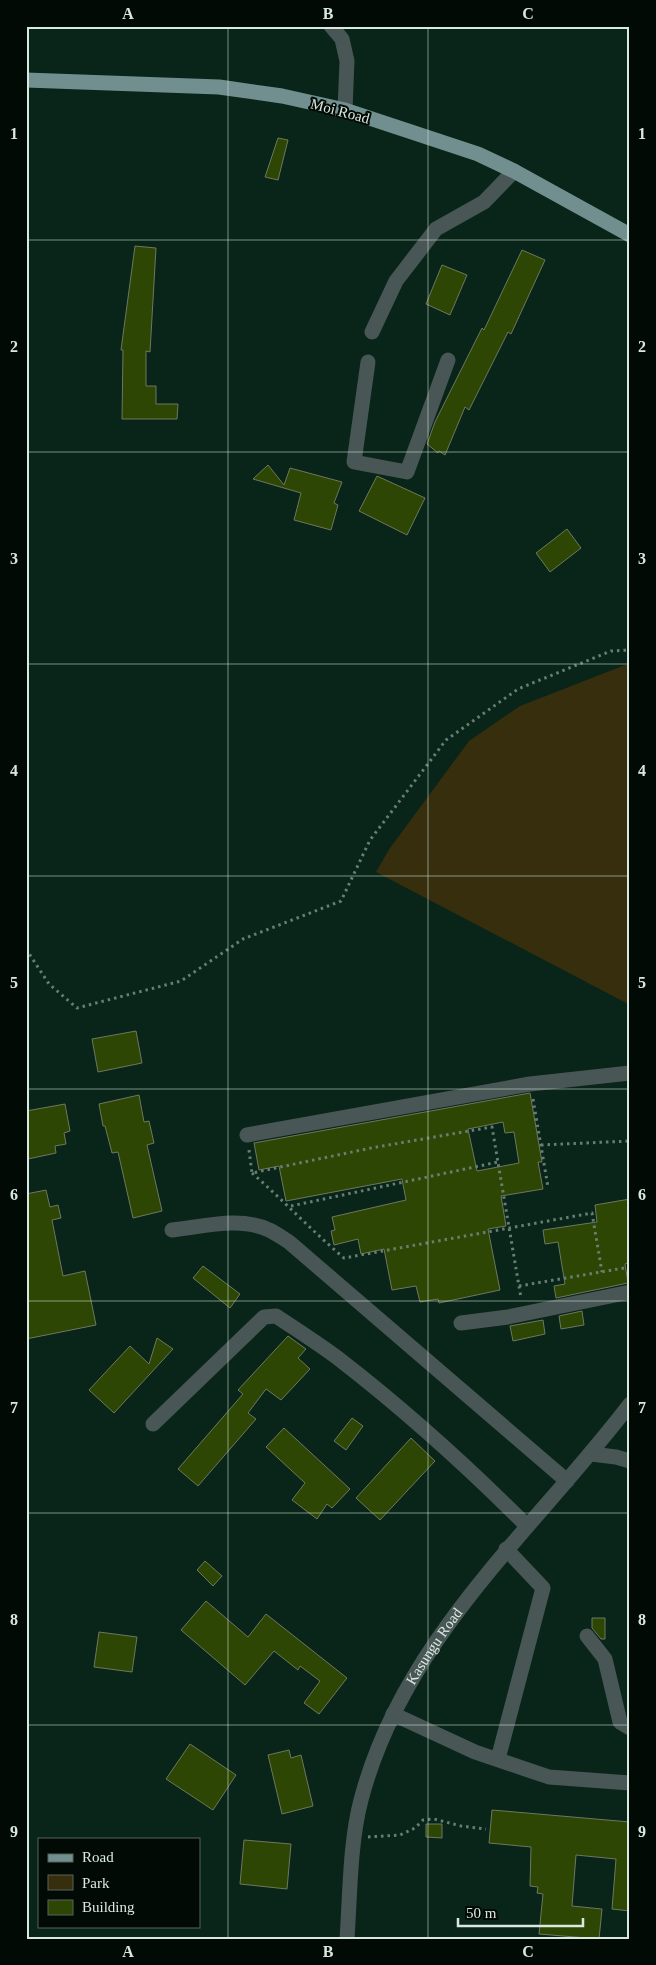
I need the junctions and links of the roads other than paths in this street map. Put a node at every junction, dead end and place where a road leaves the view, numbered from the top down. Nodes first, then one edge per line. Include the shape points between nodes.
1 (331, 26) edge
2 (26, 80) edge
3 (345, 110) junction
4 (514, 171) junction
5 (630, 235) edge
6 (372, 332) dead end
7 (448, 360) dead end
8 (368, 362) dead end
9 (630, 1072) edge
10 (247, 1135) road end
11 (172, 1230) dead end
12 (630, 1292) edge
13 (461, 1323) dead end
14 (630, 1404) edge
15 (153, 1424) dead end
16 (591, 1454) junction
17 (630, 1461) edge
18 (567, 1481) junction
19 (527, 1526) junction
20 (506, 1549) junction
21 (587, 1636) dead end
22 (393, 1714) junction
23 (630, 1728) edge
24 (498, 1759) junction
25 (630, 1783) edge
26 (347, 1939) edge

1 - 3 street via 342,39 347,61
2 - 3 main road, Moi Road via 218,87 282,96
3 - 4 main road, Moi Road via 478,154
4 - 5 main road, Moi Road
4 - 6 street via 484,202 436,229 396,281
7 - 8 street via 407,472 354,462
9 - 10 street via 530,1084
11 - 18 street via 249,1224 268,1229 289,1242
12 - 13 street via 508,1317
14 - 16 street, Kasungu Road
15 - 19 street via 264,1317 276,1316 338,1358 417,1424
16 - 17 street
16 - 18 street, Kasungu Road
18 - 19 street, Kasungu Road
19 - 20 street, Kasungu Road
20 - 22 street, Kasungu Road via 444,1626
20 - 24 street via 543,1588
21 - 23 street via 606,1659 620,1722
22 - 24 street via 475,1752
22 - 26 street, Kasungu Road via 361,1799
24 - 25 street via 549,1777

